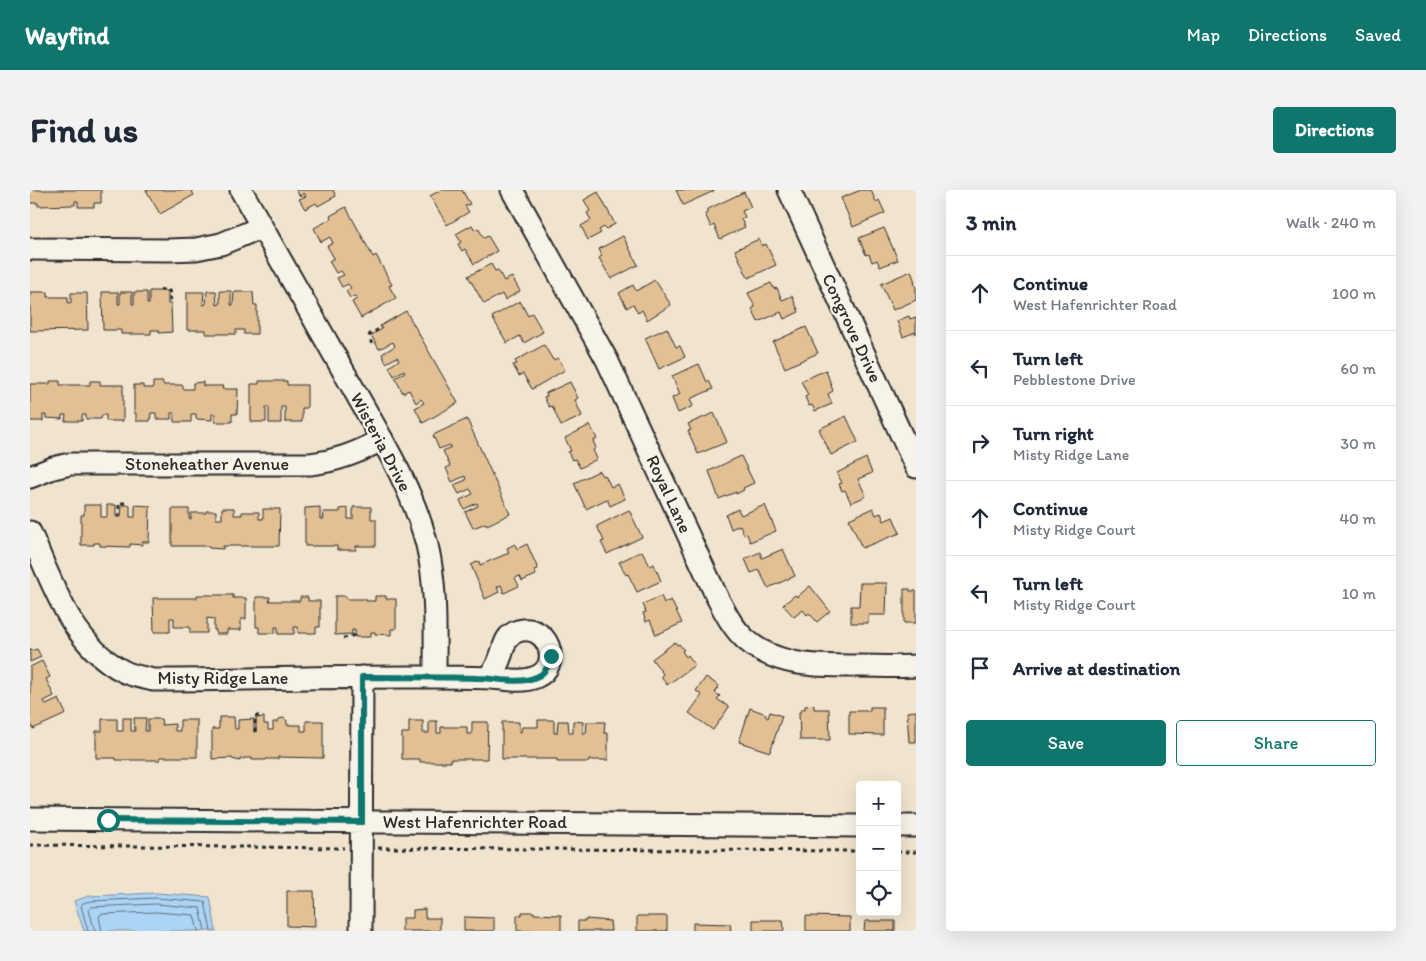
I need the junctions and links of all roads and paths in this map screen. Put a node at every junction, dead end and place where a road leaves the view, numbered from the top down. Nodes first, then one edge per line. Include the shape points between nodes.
1 (241, 190) edge
2 (789, 190) edge
3 (515, 191) edge
4 (262, 227) junction
5 (30, 249) edge
6 (160, 290) dead end
7 (170, 304) dead end
8 (381, 328) dead end
9 (372, 344) dead end
10 (382, 439) junction
11 (916, 467) edge
12 (30, 477) edge
13 (125, 503) dead end
14 (119, 517) dead end
15 (30, 532) edge
16 (354, 630) dead end
17 (343, 638) dead end
18 (916, 666) edge
19 (435, 676) junction
20 (362, 677) junction
21 (490, 678) dead end
22 (261, 716) dead end
23 (255, 732) dead end
24 (30, 819) edge
25 (362, 822) junction
26 (856, 826) edge
27 (901, 826) edge
28 (916, 826) edge
29 (30, 845) edge
30 (342, 848) dead end
31 (382, 848) dead end
32 (856, 851) edge
33 (901, 852) edge
34 (916, 852) edge
35 (361, 931) edge

1 - 4 street, Wisteria Drive
2 - 11 street, Congrove Drive
3 - 18 street, Royal Lane via 607,360 730,622 745,639 769,655 794,663
4 - 5 street via 221,244 196,248
4 - 10 street, Wisteria Drive
6 - 7 path via 170,292
8 - 9 path via 370,334
10 - 12 street, Stoneheather Avenue via 329,462 70,464
10 - 19 street, Wisteria Drive via 419,516 427,546 435,604
13 - 14 path via 119,503
15 - 20 street, Misty Ridge Lane via 64,608 80,634 100,657 124,672 153,680
16 - 17 path via 350,638
19 - 20 street, Misty Ridge Lane
19 - 21 street, Misty Ridge Lane
20 - 25 street
22 - 23 path via 255,716
24 - 25 street, West Hafenrichter Road
25 - 26 street, West Hafenrichter Road
25 - 35 street
27 - 28 street
29 - 30 path
31 - 32 path
33 - 34 path

